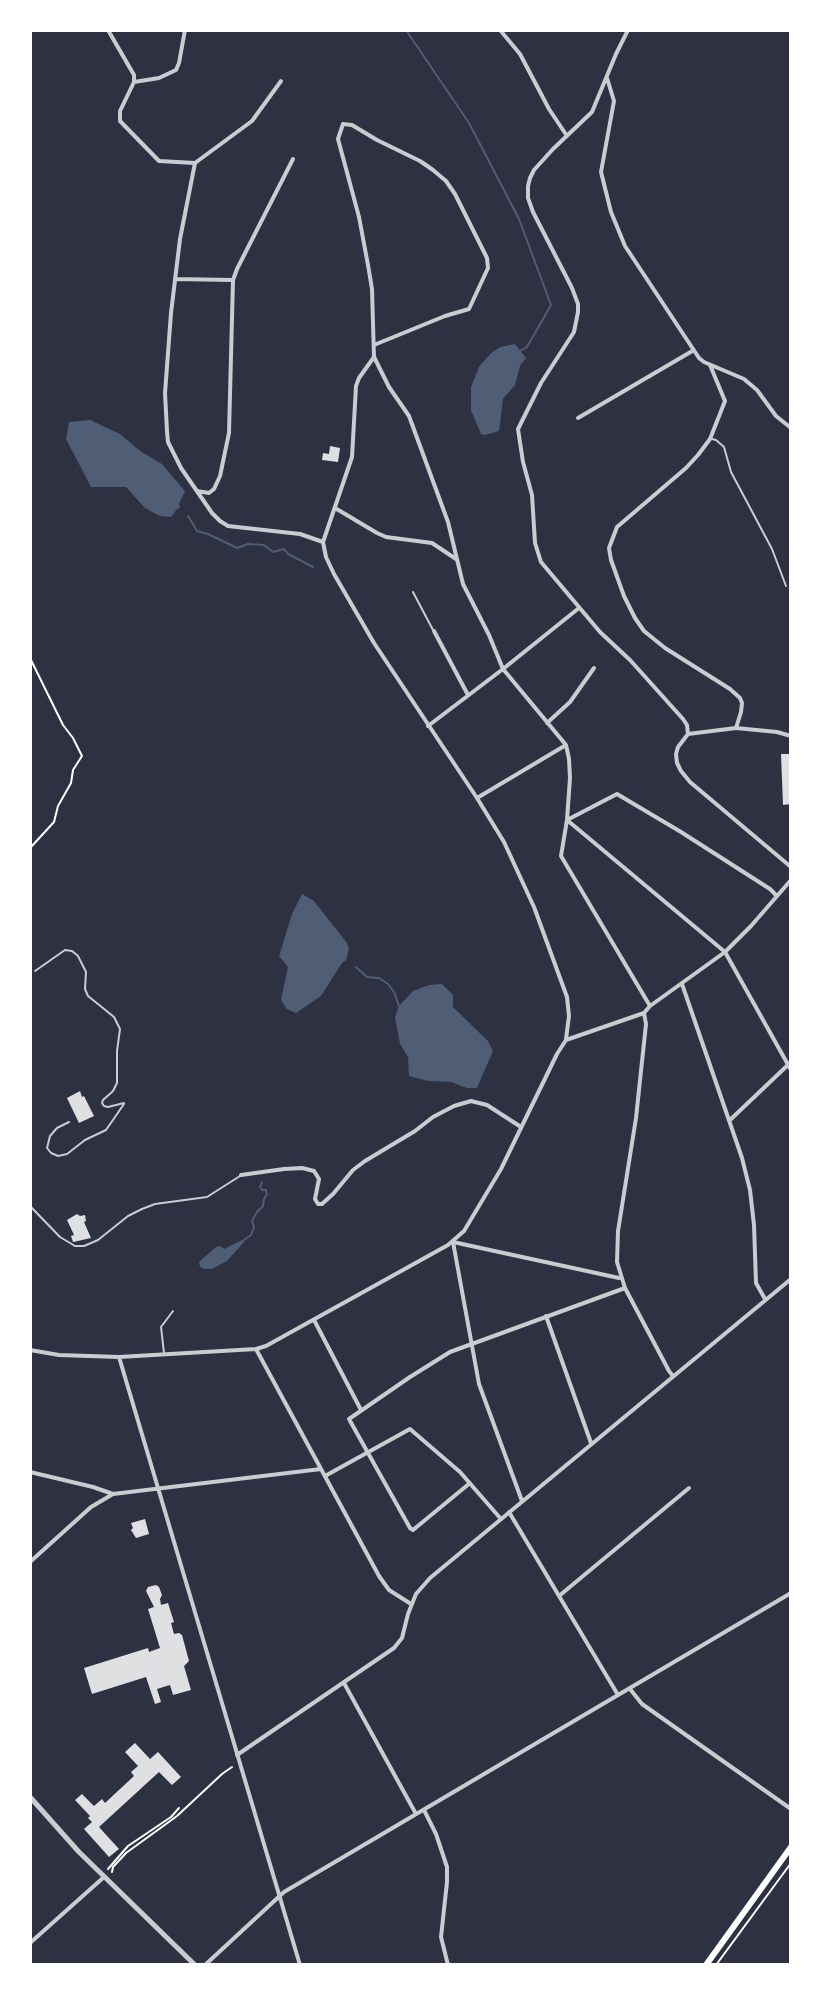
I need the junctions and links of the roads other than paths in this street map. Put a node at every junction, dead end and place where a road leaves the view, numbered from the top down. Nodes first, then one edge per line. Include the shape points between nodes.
1 (108, 30) edge
2 (185, 30) edge
3 (500, 30) edge
4 (628, 30) edge
5 (607, 78) junction
6 (281, 81) dead end
7 (134, 82) junction
8 (567, 136) junction
9 (293, 159) dead end
10 (195, 163) junction
11 (175, 279) junction
12 (233, 280) junction
13 (374, 345) junction
14 (694, 350) junction
15 (374, 357) junction
16 (710, 365) junction
17 (578, 418) dead end
18 (791, 428) edge
19 (710, 439) junction
20 (197, 491) junction
21 (335, 508) junction
22 (323, 542) junction
23 (456, 559) junction
24 (786, 586) dead end
25 (413, 592) dead end
26 (579, 608) junction
27 (434, 631) joint
28 (594, 668) dead end
29 (503, 669) junction
30 (468, 695) junction
31 (547, 723) junction
32 (428, 726) junction
33 (736, 728) junction
34 (688, 734) junction
35 (791, 736) edge
36 (566, 745) junction
37 (477, 798) junction
38 (567, 820) junction
39 (791, 867) edge
40 (791, 880) edge
41 (777, 896) junction
42 (725, 952) junction
43 (35, 971) dead end
44 (682, 984) junction
45 (650, 1006) junction
46 (644, 1013) junction
47 (566, 1040) junction
48 (790, 1066) edge
49 (730, 1120) junction
50 (69, 1122) dead end
51 (521, 1127) junction
52 (241, 1175) joint
53 (30, 1206) edge
54 (453, 1242) junction
55 (620, 1278) junction
56 (791, 1279) edge
57 (625, 1288) junction
58 (765, 1299) junction
59 (173, 1311) dead end
60 (546, 1316) junction
61 (314, 1320) junction
62 (471, 1344) junction
63 (256, 1349) junction
64 (30, 1350) edge
65 (164, 1354) junction
66 (119, 1357) junction
67 (673, 1376) junction
68 (361, 1410) junction
69 (591, 1443) junction
70 (367, 1453) junction
71 (321, 1469) junction
72 (30, 1472) edge
73 (325, 1476) junction
74 (470, 1483) junction
75 (156, 1488) junction
76 (689, 1488) dead end
77 (113, 1494) junction
78 (522, 1501) junction
79 (509, 1512) junction
80 (501, 1519) junction
81 (30, 1562) edge
82 (791, 1593) edge
83 (559, 1596) junction
84 (411, 1605) junction
85 (344, 1683) junction
86 (630, 1688) junction
87 (618, 1695) junction
88 (237, 1755) junction
89 (30, 1797) edge
90 (791, 1809) edge
91 (424, 1810) junction
92 (416, 1814) junction
93 (791, 1847) edge
94 (104, 1877) junction
95 (279, 1895) junction
96 (30, 1943) edge
97 (195, 1965) edge
98 (205, 1965) edge
99 (300, 1965) edge
100 (448, 1965) edge
101 (706, 1965) edge

1 - 7 street
2 - 7 street via 176,70
3 - 8 street via 520,54
4 - 5 street
5 - 8 street via 592,112
5 - 14 street via 614,101 601,172 611,212 625,246
6 - 10 street via 252,121
7 - 10 street via 120,121 159,161
8 - 26 street via 534,170 528,198 572,288 578,312 574,332 518,429 538,554
9 - 12 street
10 - 11 street
11 - 12 street
11 - 20 street via 165,393 168,442
12 - 20 street via 229,433 214,489
13 - 13 street via 469,309 488,268 487,258 455,194 439,175 343,124 338,139 368,265
13 - 15 street
14 - 16 street
14 - 17 street
15 - 21 street via 356,386 352,457
15 - 23 street via 409,416 445,512
16 - 18 street via 744,379
16 - 19 street via 725,401
19 - 24 lane via 724,447
19 - 33 street via 686,468 617,527 609,548 624,596 644,631 740,698
20 - 22 street via 228,526 300,534
21 - 22 street
21 - 23 street via 386,537 432,543
22 - 32 street via 342,588
23 - 29 street via 465,591
25 - 27 lane
26 - 29 street
26 - 34 street via 683,719
27 - 30 street
28 - 31 street
29 - 30 street
29 - 31 street
30 - 32 street
31 - 36 street
32 - 37 street
33 - 34 street
33 - 35 street
34 - 39 street via 676,754 681,771
36 - 37 street
36 - 38 street
37 - 47 street via 504,842 551,949 567,997
38 - 41 street via 617,794
38 - 42 street
38 - 45 street via 561,856
40 - 41 street
41 - 42 street
42 - 44 street
42 - 48 street
43 - 50 lane via 65,950 72,951 86,972 88,996 114,1017 120,1029 117,1083 102,1103 124,1103 106,1130 67,1154 51,1153 50,1136
44 - 45 street
44 - 49 street
45 - 46 street
46 - 47 street
46 - 55 street via 636,1118 618,1231
47 - 51 street
48 - 49 street
49 - 58 street via 750,1190 756,1283
51 - 52 street via 487,1105 471,1101 454,1106 365,1161 322,1204 315,1199 319,1179 314,1171
51 - 54 street via 494,1181
52 - 53 lane via 207,1197 142,1209 84,1246 60,1237
54 - 55 street
54 - 61 street
54 - 62 street
55 - 57 street
56 - 58 street
57 - 60 street
57 - 67 street
58 - 67 street
59 - 65 lane via 161,1327
60 - 62 street
60 - 69 street
61 - 63 street
61 - 68 street
62 - 68 street
62 - 78 street via 479,1384
63 - 65 street
63 - 71 street
64 - 66 street
65 - 66 street
66 - 75 street
67 - 69 street
68 - 70 street via 349,1419
69 - 78 street
70 - 73 street
70 - 74 street via 410,1429
70 - 74 street via 413,1530
71 - 73 street
71 - 75 street
72 - 77 street
73 - 84 street via 379,1576
74 - 80 street
75 - 77 street
75 - 88 street
76 - 83 street
77 - 81 street
78 - 79 street
79 - 80 street
79 - 83 street
80 - 84 street via 422,1586
82 - 86 street
83 - 87 street
84 - 85 street via 397,1644
85 - 88 street
85 - 92 street
86 - 87 street
86 - 90 street via 642,1704
87 - 91 street
88 - 95 street
89 - 94 street
91 - 92 street
91 - 100 street via 447,1867 441,1937
92 - 95 street
93 - 101 main road
94 - 96 street
94 - 97 street
95 - 98 street
95 - 99 street

